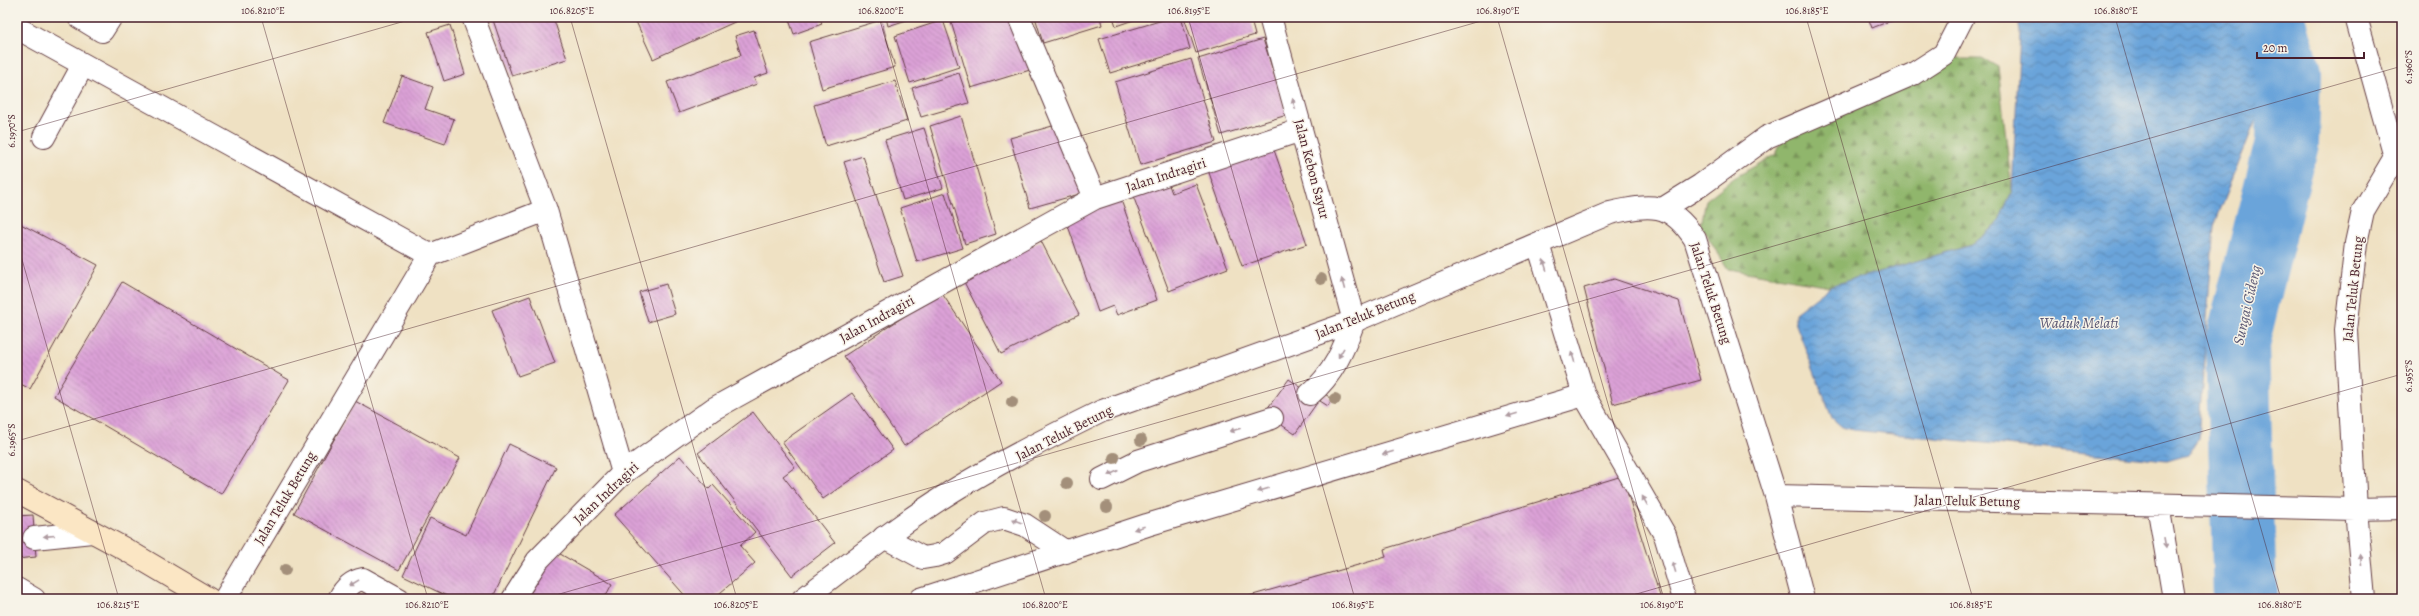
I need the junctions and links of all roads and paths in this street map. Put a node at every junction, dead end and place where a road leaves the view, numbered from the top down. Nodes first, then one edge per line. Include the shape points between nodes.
1 (79, 17) edge
2 (111, 17) edge
3 (473, 17) edge
4 (1019, 17) edge
5 (1270, 17) edge
6 (1963, 17) edge
7 (2356, 17) edge
8 (17, 28) edge
9 (83, 64) junction
10 (1301, 130) junction
11 (44, 137) dead end
12 (2398, 157) edge
13 (1095, 198) junction
14 (1664, 208) junction
15 (546, 210) junction
16 (1538, 244) junction
17 (430, 255) junction
18 (1354, 321) junction
19 (1310, 394) dead end
20 (1584, 395) junction
21 (1272, 418) dead end
22 (623, 473) junction
23 (1102, 479) dead end
24 (17, 491) edge
25 (1776, 496) junction
26 (2158, 505) junction
27 (2402, 508) edge
28 (2356, 509) junction
29 (92, 532) junction
30 (34, 538) dead end
31 (884, 538) junction
32 (1066, 552) junction
33 (17, 589) edge
34 (34, 599) edge
35 (209, 599) edge
36 (225, 599) edge
37 (339, 599) edge
38 (399, 599) edge
39 (512, 599) edge
40 (803, 599) edge
41 (921, 599) edge
42 (1684, 599) edge
43 (1802, 599) edge
44 (2174, 599) edge
45 (2364, 599) edge

1 - 2 street via 102,31
3 - 15 street
4 - 13 street
10 -> 5 street, Jalan Kebon Sayur
6 - 14 street via 1944,54 1913,74 1767,137 1701,185
7 - 12 street
8 - 9 street
9 - 11 street
9 - 17 street
10 - 13 street, Jalan Indragiri
18 -> 10 street, Jalan Kebon Sayur
12 - 28 street, Jalan Teluk Betung via 2364,211 2356,243 2346,330
13 - 22 street, Jalan Indragiri via 713,409
14 - 16 street, Jalan Teluk Betung via 1639,207 1610,213
14 - 25 street, Jalan Teluk Betung via 1685,224 1694,239
15 - 17 street
15 - 22 street
16 - 18 street, Jalan Teluk Betung
20 -> 16 street
17 - 36 street, Jalan Teluk Betung
18 -> 19 street via 1331,371 1324,382
18 - 31 street, Jalan Teluk Betung via 1102,411 952,491
20 -> 32 street via 1147,525
42 -> 20 street via 1665,535
21 -> 23 street via 1138,462
22 - 39 street, Jalan Indragiri via 537,561
24 - 29 street
25 - 26 street, Jalan Teluk Betung
25 - 43 street, Jalan Teluk Betung
26 - 28 street, Jalan Teluk Betung
26 -> 44 street
27 - 28 street
45 -> 28 street, Jalan Teluk Betung
29 -> 30 street
29 - 35 street
32 -> 31 street via 1025,525 1004,518 985,523 945,553 924,558
31 - 40 street, Jalan Teluk Betung
32 - 41 street
33 - 34 street
38 -> 37 street via 363,579 357,580 343,591

